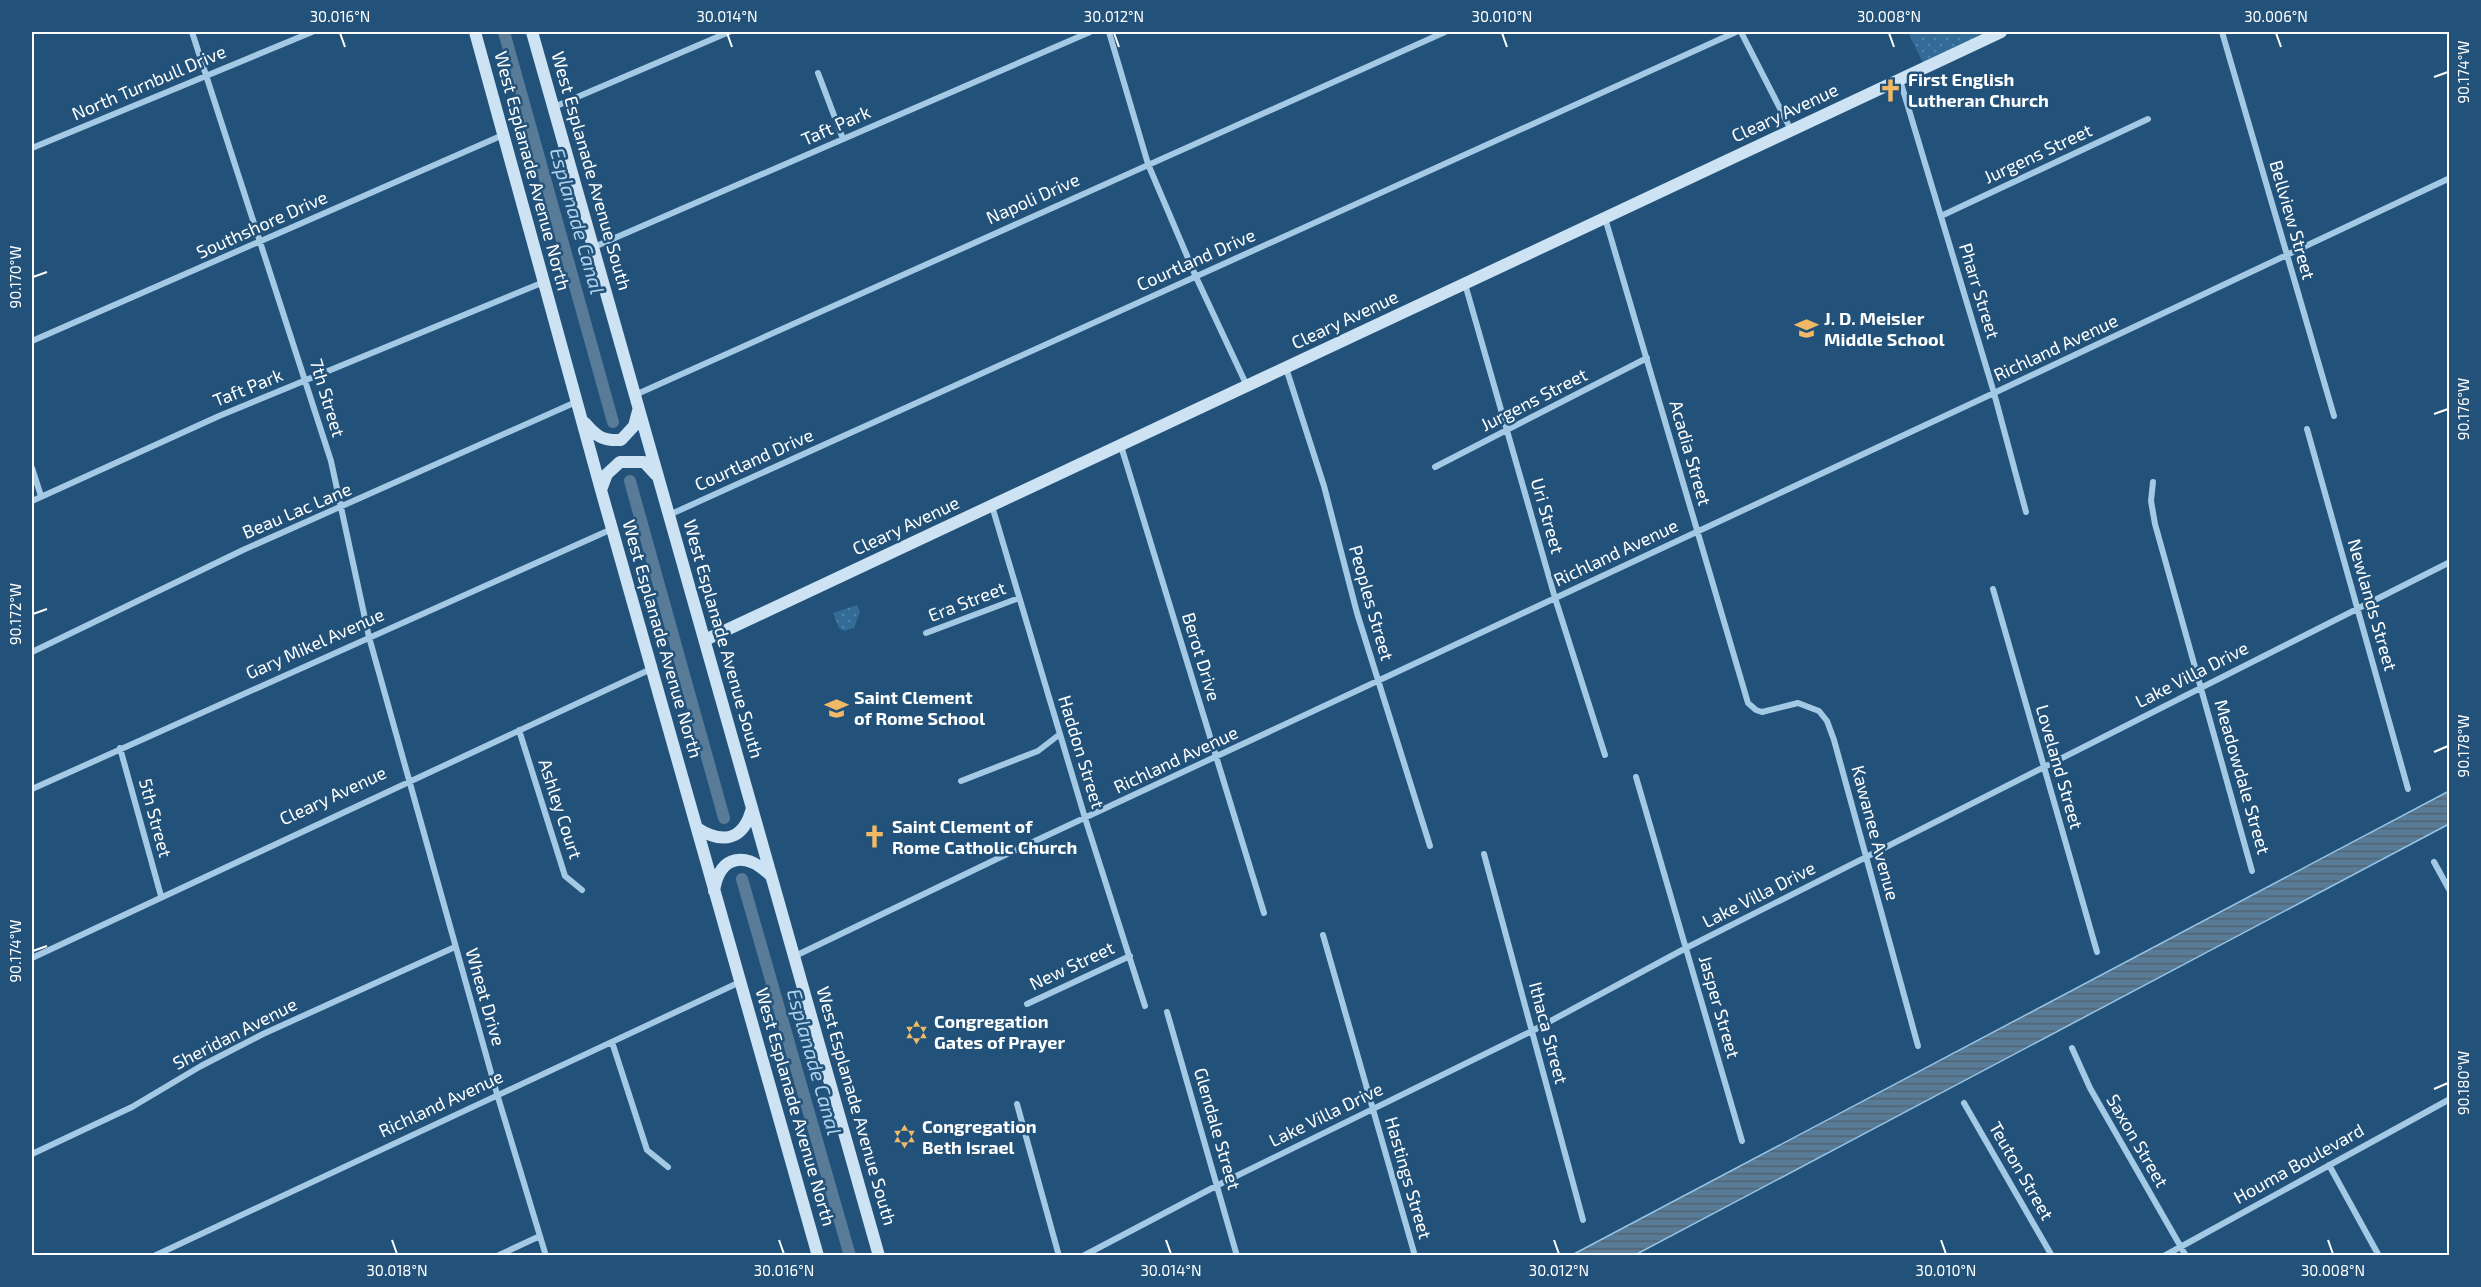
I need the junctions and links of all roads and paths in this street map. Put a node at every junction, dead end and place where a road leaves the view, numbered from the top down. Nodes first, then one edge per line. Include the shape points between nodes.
1 (192, 32) edge
2 (312, 32) edge
3 (475, 32) edge
4 (532, 32) edge
5 (729, 32) edge
6 (1090, 32) edge
7 (1109, 32) edge
8 (1444, 32) edge
9 (1736, 32) edge
10 (1741, 32) edge
11 (2001, 32) edge
12 (2222, 32) edge
13 (818, 73) dead end
14 (207, 75) junction
15 (1899, 79) junction
16 (554, 106) junction
17 (2148, 119) dead end
18 (1791, 130) junction
19 (504, 135) junction
20 (843, 139) junction
21 (32, 148) edge
22 (1148, 164) junction
23 (2450, 178) edge
24 (1941, 216) junction
25 (1605, 218) junction
26 (262, 241) junction
27 (594, 248) junction
28 (2287, 255) junction
29 (1196, 276) junction
30 (544, 282) junction
31 (1465, 284) junction
32 (32, 341) edge
33 (1647, 358) junction
34 (1286, 368) junction
35 (306, 381) junction
36 (1247, 386) junction
37 (1994, 393) junction
38 (635, 395) junction
39 (576, 402) junction
40 (638, 407) junction
41 (2334, 416) dead end
42 (582, 420) junction
43 (2307, 429) dead end
44 (1507, 431) junction
45 (1121, 445) junction
46 (1435, 467) dead end
47 (32, 468) edge
48 (659, 478) junction
49 (2153, 482) dead end
50 (601, 490) junction
51 (41, 496) junction
52 (32, 501) edge
53 (992, 506) junction
54 (341, 508) junction
55 (2026, 512) dead end
56 (669, 514) junction
57 (612, 529) junction
58 (1698, 531) junction
59 (2450, 562) edge
60 (1993, 590) dead end
61 (1019, 598) junction
62 (1556, 598) junction
63 (2358, 608) junction
64 (926, 633) dead end
65 (369, 637) junction
66 (705, 640) junction
67 (32, 652) edge
68 (652, 669) junction
69 (1378, 681) junction
70 (2201, 687) junction
71 (1746, 697) joint
72 (519, 730) junction
73 (1060, 734) junction
74 (120, 748) junction
75 (1605, 755) dead end
76 (1216, 758) junction
77 (2044, 768) junction
78 (1636, 777) dead end
79 (409, 780) junction
80 (961, 781) dead end
81 (32, 789) edge
82 (2408, 789) dead end
83 (752, 806) junction
84 (1085, 818) junction
85 (697, 828) junction
86 (1430, 846) dead end
87 (1484, 854) dead end
88 (1866, 858) junction
89 (2434, 862) dead end
90 (2252, 871) dead end
91 (772, 877) junction
92 (582, 890) dead end
93 (2450, 891) edge
94 (714, 892) junction
95 (161, 896) junction
96 (1264, 913) dead end
97 (1323, 935) dead end
98 (455, 947) junction
99 (1686, 948) junction
100 (2097, 952) dead end
101 (795, 956) junction
102 (1130, 956) junction
103 (32, 958) edge
104 (741, 982) junction
105 (1028, 1004) dead end
106 (1145, 1006) dead end
107 (1167, 1012) dead end
108 (1532, 1031) junction
109 (612, 1042) junction
110 (1918, 1046) dead end
111 (2072, 1048) dead end
112 (497, 1094) junction
113 (2450, 1099) edge
114 (1964, 1103) dead end
115 (1017, 1104) dead end
116 (1373, 1108) junction
117 (1742, 1141) dead end
118 (32, 1154) edge
119 (2329, 1165) junction
120 (668, 1167) dead end
121 (1218, 1185) junction
122 (1583, 1220) dead end
123 (540, 1236) junction
124 (2180, 1246) junction
125 (154, 1256) edge
126 (497, 1256) edge
127 (546, 1256) edge
128 (818, 1256) edge
129 (879, 1256) edge
130 (1059, 1256) edge
131 (1083, 1256) edge
132 (1237, 1256) edge
133 (1415, 1256) edge
134 (2052, 1256) edge
135 (2164, 1256) edge
136 (2186, 1256) edge
137 (2379, 1256) edge

1 - 14 street, 7th Street
2 - 14 street, North Turnbull Drive
3 - 19 main road, West Esplanade Avenue North
4 - 16 main road, West Esplanade Avenue South
5 - 16 street
6 - 20 street, Taft Park
7 - 22 street
8 - 22 street, Napoli Drive
9 - 29 street, Courtland Drive
10 - 18 street
11 - 15 main road, Cleary Avenue
12 - 28 street, Bellview Street
13 - 20 street
14 - 21 street, North Turnbull Drive
14 - 26 street, 7th Street
15 - 18 main road, Cleary Avenue
15 - 24 street, Pharr Street
16 - 27 main road, West Esplanade Avenue South
17 - 24 street, Jurgens Street
18 - 25 main road, Cleary Avenue
19 - 26 street, Southshore Drive
19 - 30 main road, West Esplanade Avenue North
20 - 27 street, Taft Park
22 - 29 street
22 - 38 street, Napoli Drive
23 - 28 street, Richland Avenue
24 - 37 street, Pharr Street
25 - 31 main road, Cleary Avenue
25 - 33 street, Acadia Street
26 - 32 street, Southshore Drive
26 - 35 street, 7th Street
27 - 38 main road, West Esplanade Avenue South
28 - 37 street, Richland Avenue
28 - 41 street, Bellview Street
29 - 36 street
29 - 56 street, Courtland Drive
30 - 35 street, Taft Park
30 - 39 main road, West Esplanade Avenue North
31 - 34 main road, Cleary Avenue
31 - 44 street, Uri Street
33 - 44 street, Jurgens Street
33 - 58 street, Acadia Street
34 - 36 main road, Cleary Avenue
34 - 69 street, Peoples Street via 1324,486
35 - 51 street, Taft Park
35 - 54 street, 7th Street
36 - 45 main road, Cleary Avenue
37 - 55 street, Pharr Street
37 - 58 street, Richland Avenue
38 - 40 main road, West Esplanade Avenue South
39 - 42 main road, West Esplanade Avenue North
39 - 54 street, Beau Lac Lane
40 - 42 main road via 634,426 621,440 597,438
40 - 48 main road, West Esplanade Avenue South
42 - 50 main road, West Esplanade Avenue North
43 - 63 street, Newlands Street
44 - 46 street, Jurgens Street
44 - 62 street, Uri Street
45 - 53 main road, Cleary Avenue
45 - 76 street, Berot Drive
47 - 51 street
48 - 50 main road via 644,462 620,462 607,474
48 - 56 main road, West Esplanade Avenue South
49 - 70 street, Meadowdale Street via 2155,524
50 - 57 main road, West Esplanade Avenue North
51 - 52 street, Taft Park
53 - 61 street, Haddon Street
53 - 66 main road, Cleary Avenue
54 - 65 street, 7th Street
54 - 67 street, Beau Lac Lane via 243,550
56 - 66 main road, West Esplanade Avenue South
57 - 65 street, Gary Mikel Avenue
57 - 68 main road, West Esplanade Avenue North
58 - 62 street, Richland Avenue
58 - 71 street, Acadia Street
59 - 63 street, Lake Villa Drive
60 - 77 street, Loveland Street
61 - 64 street, Era Street
61 - 73 street, Haddon Street
62 - 69 street, Richland Avenue
62 - 75 street, Uri Street
63 - 70 street, Lake Villa Drive
63 - 82 street, Newlands Street
65 - 74 street, Gary Mikel Avenue
65 - 79 street, 7th Street
66 - 83 main road, West Esplanade Avenue South
68 - 72 street, Cleary Avenue
68 - 85 main road, West Esplanade Avenue North
69 - 76 street, Richland Avenue
69 - 86 street, Peoples Street
70 - 77 street, Lake Villa Drive
70 - 90 street, Meadowdale Street
71 - 88 street, Kawanee Avenue via 1748,703 1762,712 1797,703 1819,711 1827,721
72 - 79 street, Cleary Avenue
72 - 92 street, Ashley Court via 566,876
73 - 80 street via 1038,751
73 - 84 street, Haddon Street
74 - 81 street, Gary Mikel Avenue
74 - 95 street, 5th Street
76 - 84 street, Richland Avenue
76 - 96 street, Berot Drive
77 - 88 street, Lake Villa Drive
77 - 100 street, Loveland Street
78 - 99 street, Jasper Street
79 - 95 street, Cleary Avenue
79 - 98 street, Wheat Drive
83 - 85 main road via 742,830 730,837 710,836
83 - 91 main road, West Esplanade Avenue South
84 - 101 street, Richland Avenue
84 - 102 street, Haddon Street
85 - 94 main road, West Esplanade Avenue North
87 - 108 street, Ithaca Street
88 - 99 street, Lake Villa Drive
88 - 110 street, Kawanee Avenue
89 - 93 street
91 - 94 main road via 750,860 740,859 722,868
91 - 101 main road, West Esplanade Avenue South
94 - 104 main road, West Esplanade Avenue North
95 - 103 street, Cleary Avenue
97 - 116 street, Hastings Street
98 - 112 street, Wheat Drive
98 - 118 street, Sheridan Avenue via 263,1034 132,1107
99 - 108 street, Lake Villa Drive
99 - 117 street, Jasper Street
101 - 129 main road, West Esplanade Avenue South
102 - 105 street, New Street
102 - 106 street, Haddon Street
104 - 109 street, Richland Avenue
104 - 128 main road, West Esplanade Avenue North
107 - 121 street, Glendale Street
108 - 116 street, Lake Villa Drive
108 - 122 street, Ithaca Street
109 - 112 street, Richland Avenue
109 - 120 street via 647,1150
111 - 124 street, Saxon Street via 2090,1088
112 - 123 street, Wheat Drive
112 - 125 street, Richland Avenue
113 - 119 street, Houma Boulevard
114 - 134 street, Teuton Street
115 - 130 street
116 - 121 street, Lake Villa Drive
116 - 133 street, Hastings Street
119 - 124 street, Houma Boulevard
119 - 137 street
121 - 131 street, Lake Villa Drive
121 - 132 street, Glendale Street
123 - 126 street
123 - 127 street, Wheat Drive
124 - 135 street, Houma Boulevard
124 - 136 street

